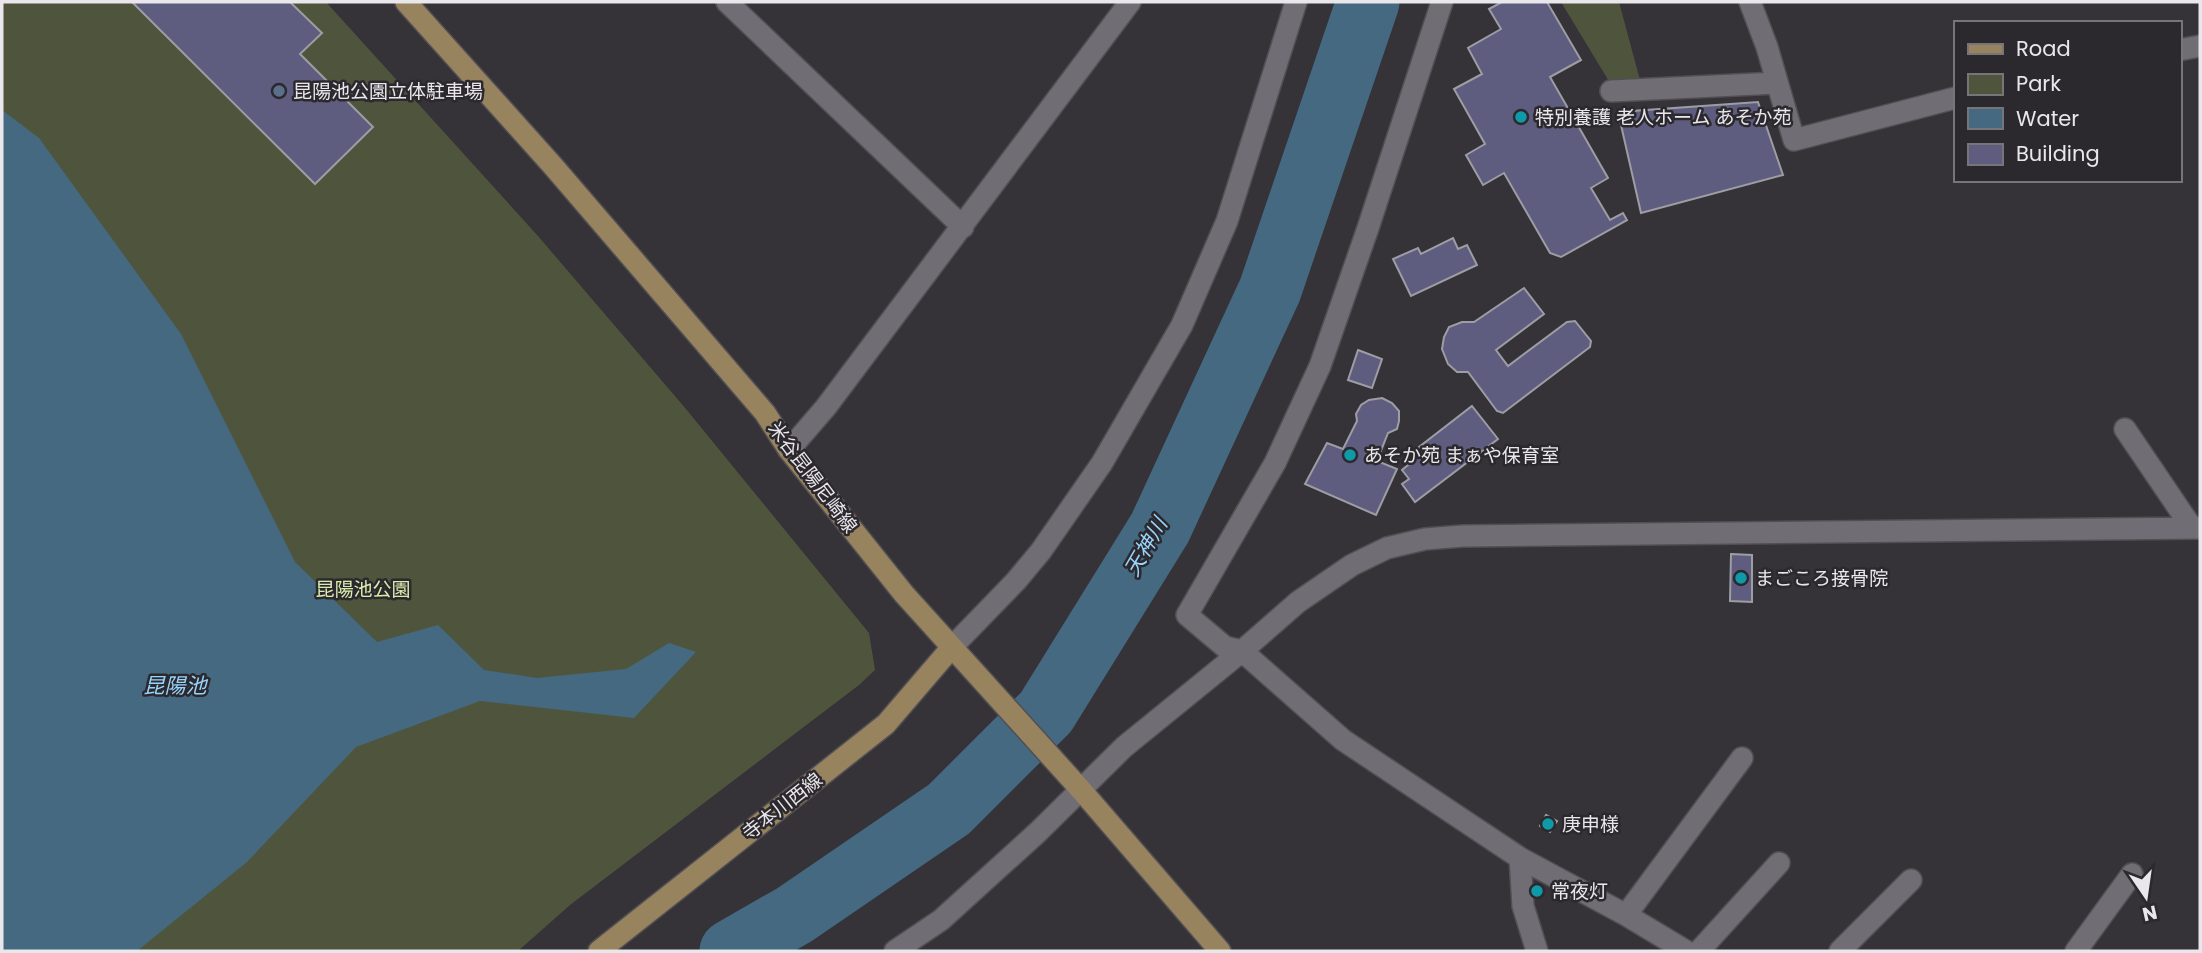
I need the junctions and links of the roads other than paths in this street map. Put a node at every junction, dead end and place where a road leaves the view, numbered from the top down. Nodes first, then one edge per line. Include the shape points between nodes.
1 (406, 2) edge
2 (727, 2) edge
3 (1130, 2) edge
4 (1296, 2) edge
5 (1442, 2) edge
6 (1750, 2) edge
7 (2200, 46) edge
8 (2181, 50) edge
9 (1777, 83) junction
10 (1611, 91) dead end
11 (1954, 98) edge
12 (963, 226) junction
13 (2125, 429) dead end
14 (789, 450) junction
15 (2196, 528) edge
16 (951, 647) junction
17 (1242, 651) junction
18 (1742, 758) dead end
19 (1082, 791) junction
20 (1520, 858) junction
21 (1779, 863) dead end
22 (2132, 874) dead end
23 (1912, 880) dead end
24 (1626, 915) junction
25 (599, 951) edge
26 (895, 951) edge
27 (1220, 951) edge
28 (1537, 951) edge
29 (1686, 951) edge
30 (1699, 951) edge
31 (1840, 951) edge
32 (2076, 951) edge

1 - 14 main road, 米谷昆陽尼崎線 via 765,413
2 - 12 street
3 - 12 street
4 - 16 street via 1227,221 1176,335 1102,463 1041,551
5 - 17 street via 1320,366 1275,463 1186,615 1225,648
6 - 9 street
7 - 8 street
9 - 10 street
9 - 11 street via 1794,140
12 - 14 street
13 - 15 street
14 - 16 main road, 米谷昆陽尼崎線
15 - 17 street via 1425,539 1387,548 1352,565 1298,602
16 - 19 main road, 米谷昆陽尼崎線
16 - 25 main road, 寺本川西線 via 886,724
17 - 19 street via 1124,747
17 - 20 street via 1343,740
18 - 24 street
19 - 26 street via 941,920
19 - 27 main road, 米谷昆陽尼崎線
20 - 24 street
20 - 28 street via 1523,906
21 - 30 street
22 - 32 street
23 - 31 street
24 - 29 street

